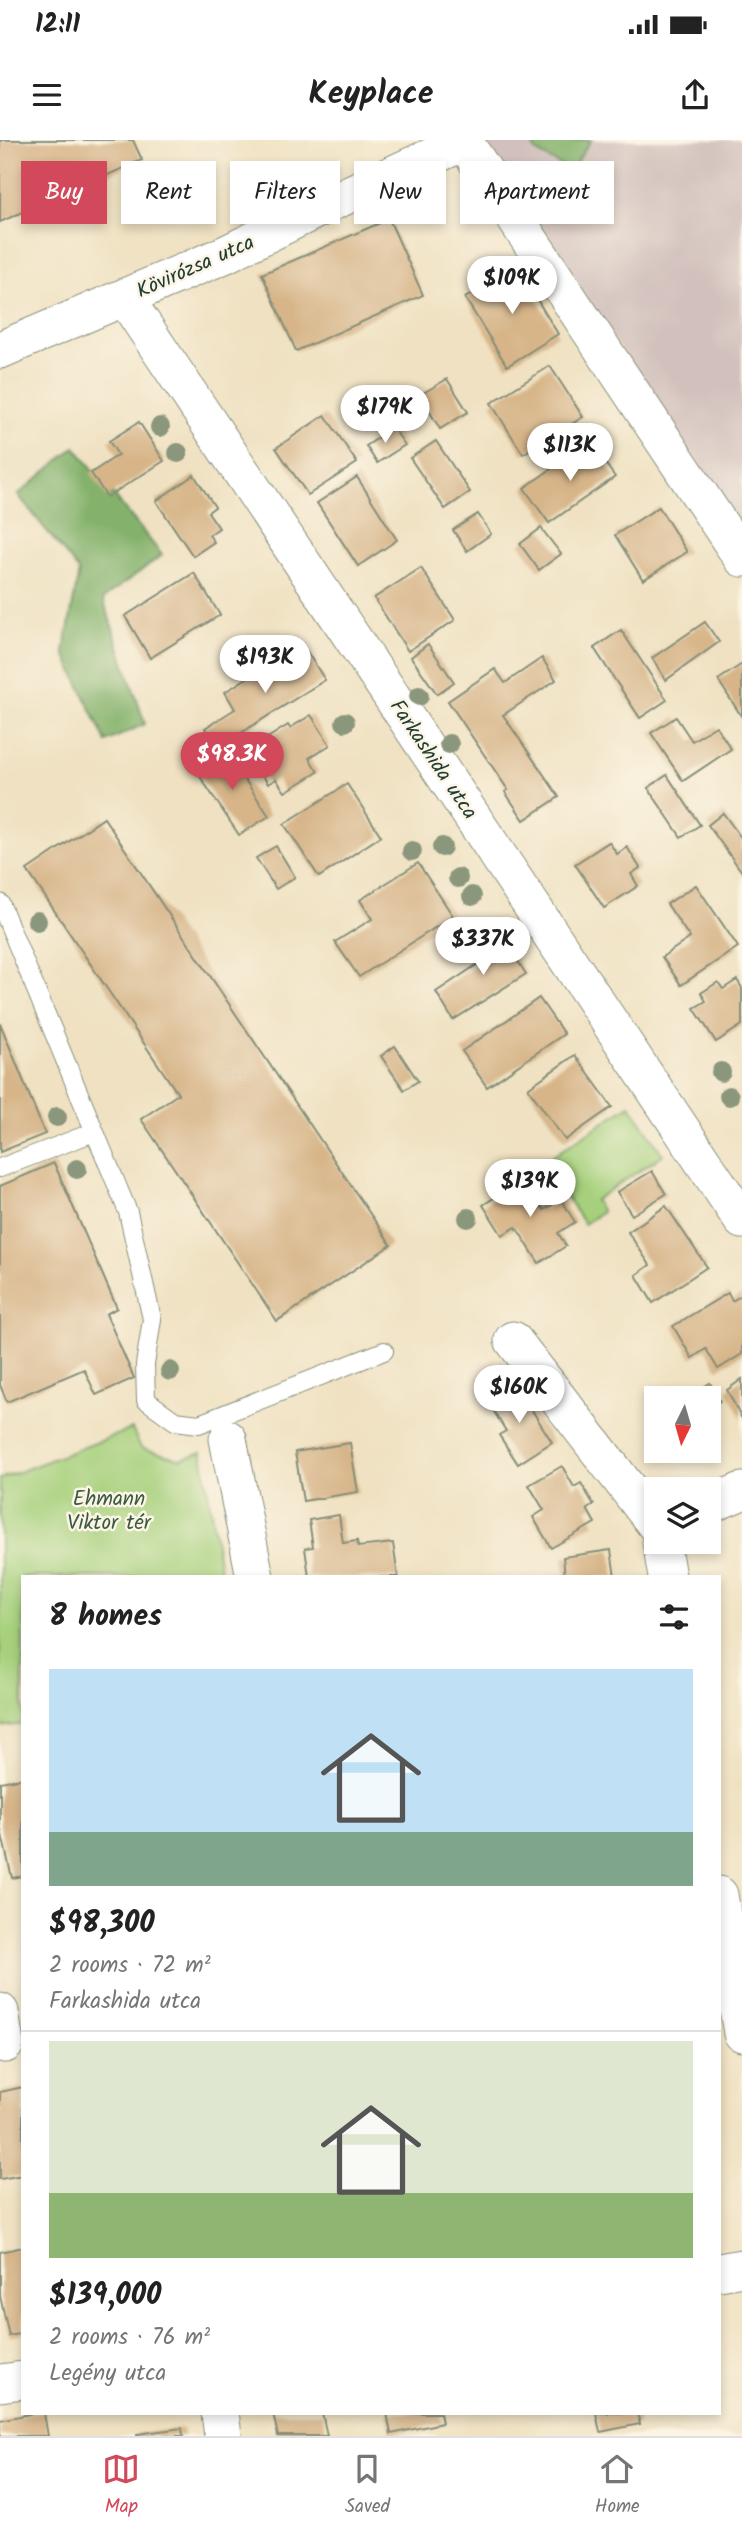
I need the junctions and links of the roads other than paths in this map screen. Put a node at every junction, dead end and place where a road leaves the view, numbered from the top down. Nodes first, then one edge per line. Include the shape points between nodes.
1 (463, 141) edge
2 (125, 298) junction
3 (0, 350) edge
4 (742, 558) edge
5 (2, 915) edge
6 (94, 1132) junction
7 (0, 1168) edge
8 (742, 1220) edge
9 (513, 1340) dead end
10 (384, 1351) dead end
11 (228, 1439) dead end
12 (742, 1491) edge
13 (721, 1500) edge
14 (644, 1509) edge
15 (663, 1554) edge
16 (255, 1575) edge
17 (667, 1575) edge
18 (722, 1935) edge
19 (742, 2033) edge
20 (742, 2268) edge
21 (721, 2272) edge
22 (21, 2380) edge
23 (0, 2383) edge
24 (220, 2415) edge
25 (223, 2436) edge

1 - 2 street, Kövirózsa utca
1 - 4 street
2 - 3 street, Kövirózsa utca
2 - 8 street, Farkashida utca
5 - 6 lane
6 - 7 lane
6 - 10 lane via 128,1212 152,1319 145,1365 146,1400 175,1421 199,1424
9 - 14 street
11 - 16 street
12 - 13 street
15 - 17 street
18 - 19 street
20 - 21 street
22 - 23 street
24 - 25 street

